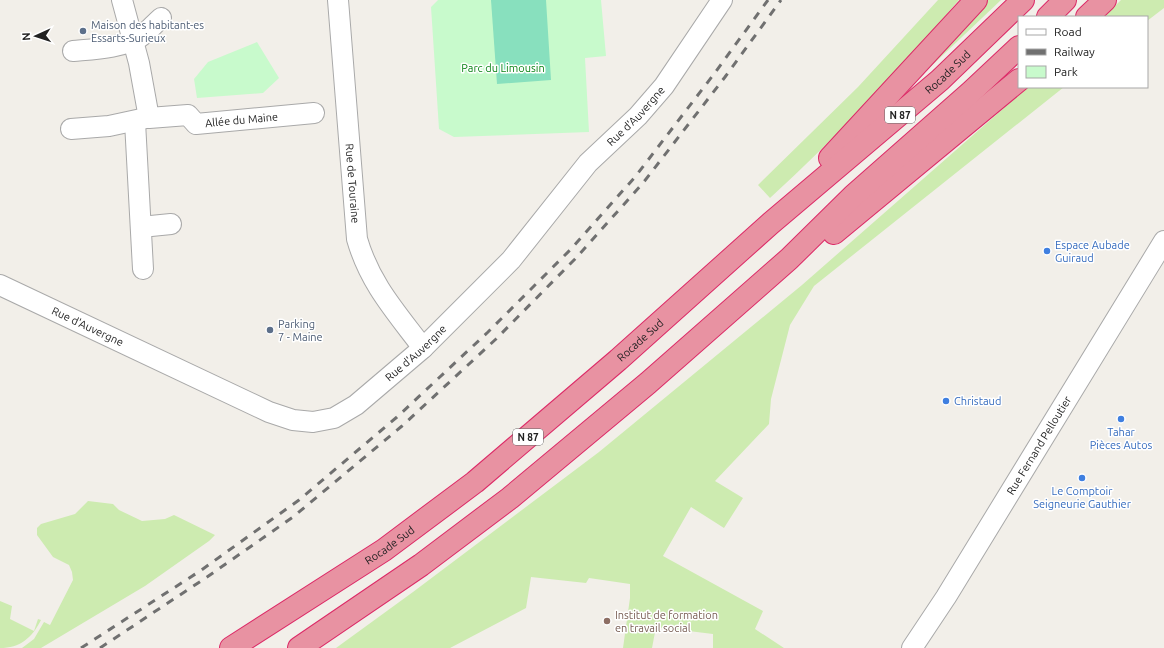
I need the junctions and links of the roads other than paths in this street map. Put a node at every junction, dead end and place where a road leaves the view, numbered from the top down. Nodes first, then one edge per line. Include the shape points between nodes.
1 (122, 0) edge
2 (338, 0) edge
3 (722, 0) edge
4 (976, 0) edge
5 (1023, 0) edge
6 (1064, 0) edge
7 (1105, 0) edge
8 (1049, 16) edge
9 (1088, 16) edge
10 (161, 18) dead end
11 (136, 41) junction
12 (1018, 48) edge
13 (73, 51) dead end
14 (1018, 81) edge
15 (314, 113) dead end
16 (142, 120) junction
17 (71, 129) dead end
18 (771, 223) junction
19 (171, 224) dead end
20 (141, 227) junction
21 (1164, 241) edge
22 (788, 259) junction
23 (143, 269) dead end
24 (0, 285) edge
25 (423, 348) junction
26 (266, 627) junction
27 (222, 648) edge
28 (231, 648) edge
29 (299, 648) edge
30 (912, 648) edge

1 - 11 street
2 - 25 street, Rue de Touraine via 357,239 363,259 378,288
3 - 25 street, Rue d'Auvergne via 664,86 638,116 588,163 511,260
4 - 18 highway
5 - 18 highway, Rocade Sud / N 87 via 940,80
6 - 8 highway
7 - 9 highway
10 - 11 street
11 - 13 street via 105,48
11 - 16 street
12 - 22 highway, N 87 via 853,196
14 - 22 highway via 821,245
15 - 16 street, Allée du Maine via 196,124 188,115
16 - 17 street
16 - 20 street
18 - 26 highway, Rocade Sud / N 87 via 618,360 475,482 384,550
19 - 20 street
20 - 23 street
21 - 30 street, Rue Fernand Pelloutier via 946,597
22 - 29 highway, N 87 via 648,383 510,498 421,565
24 - 25 street, Rue d'Auvergne via 269,412 293,420 312,422 334,418 356,405
26 - 27 highway
26 - 28 highway, Rocade Sud / N 87

